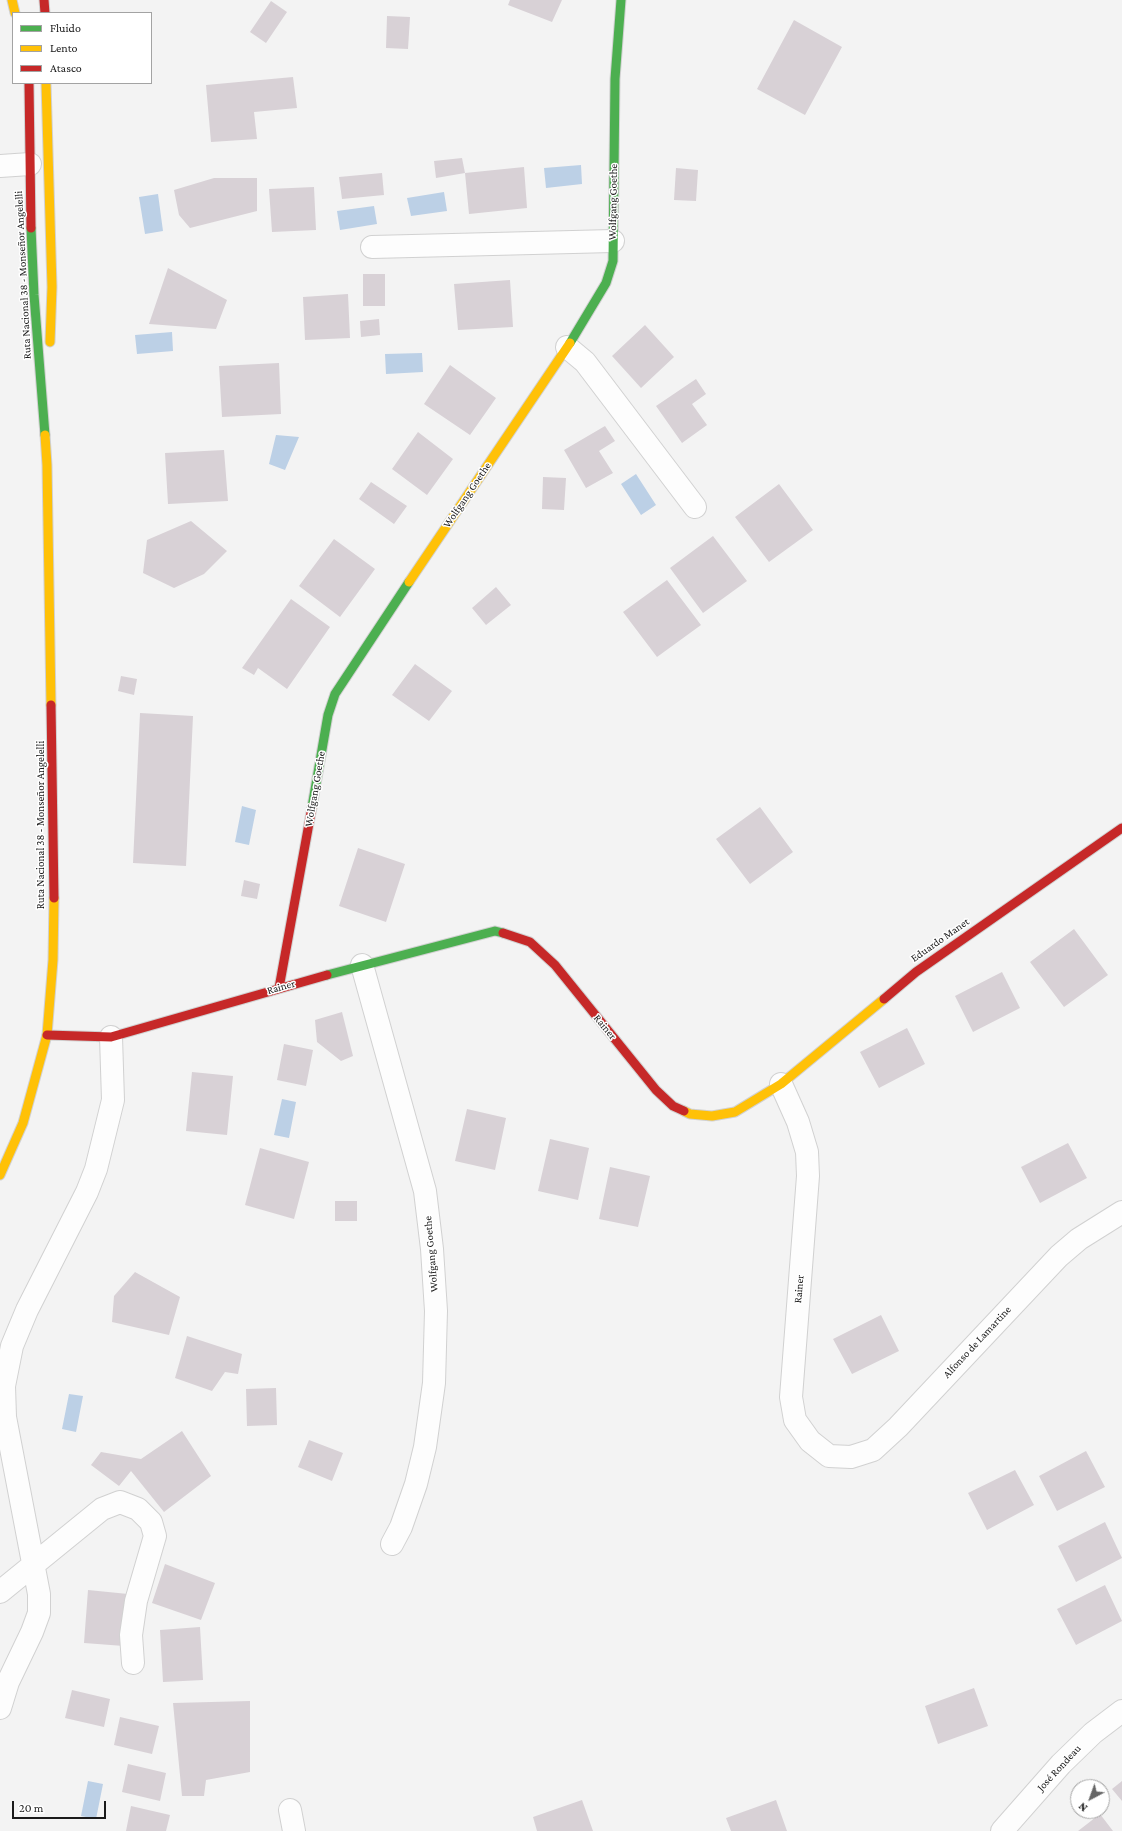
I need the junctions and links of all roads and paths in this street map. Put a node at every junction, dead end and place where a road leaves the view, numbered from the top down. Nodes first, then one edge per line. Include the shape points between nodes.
1 (12, 0) edge
2 (44, 0) edge
3 (621, 0) edge
4 (16, 12) edge
5 (45, 12) edge
6 (29, 84) edge
7 (46, 84) edge
8 (30, 164) junction
9 (0, 166) edge
10 (613, 241) junction
11 (372, 247) dead end
12 (568, 347) junction
13 (50, 349) dead end
14 (49, 372) dead end
15 (47, 466) junction
16 (695, 507) dead end
17 (1122, 828) edge
18 (362, 965) junction
19 (279, 988) junction
20 (47, 1035) junction
21 (111, 1037) junction
22 (781, 1084) junction
23 (0, 1175) edge
24 (1122, 1212) edge
25 (829, 1456) joint
26 (392, 1544) dead end
27 (34, 1566) junction
28 (0, 1592) edge
29 (133, 1662) dead end
30 (0, 1708) edge
31 (1122, 1711) edge
32 (1002, 1831) edge

1 - 4 street
2 - 5 street
3 - 10 street, Wolfgang Goethe via 615,78
6 - 8 street, Ruta Nacional 38 - Monseñor Angelelli
7 - 13 street, Ruta Nacional 38 - Monseñor Angelelli via 52,287
8 - 9 street
8 - 15 street, Ruta Nacional 38 - Monseñor Angelelli via 34,295
10 - 11 street
10 - 12 street, Wolfgang Goethe via 613,261 606,283
12 - 16 street via 585,362
12 - 19 street, Wolfgang Goethe via 335,694 328,715
14 - 15 street, Ruta Nacional 38 - Monseñor Angelelli
15 - 20 street, Ruta Nacional 38 - Monseñor Angelelli via 54,859 53,967
17 - 22 street, Eduardo Manet via 916,972
18 - 19 street, Rainer
18 - 22 street, Rainer via 495,931 510,934 530,942 555,965 656,1090 674,1106 690,1114 712,1116 735,1112
18 - 26 street, Wolfgang Goethe via 425,1191 436,1311 434,1384 425,1447 416,1484 401,1527
19 - 21 street, Rainer
20 - 21 street, Rainer
20 - 23 street, Ruta Nacional 38 - Monseñor Angelelli via 23,1123
21 - 27 street via 113,1100 96,1170 27,1310 12,1346 4,1386 5,1417
22 - 25 street, Rainer via 798,1122 807,1152 808,1176 791,1397 795,1420 810,1441
24 - 25 street, Alfonso de Lamartine via 1079,1239 1059,1256 898,1427 872,1450 851,1457
27 - 28 street
27 - 29 street via 102,1509 120,1502 138,1509 151,1522 155,1536 136,1601 131,1635
27 - 30 street via 39,1594 39,1613 8,1682
31 - 32 street, José Rondeau via 1093,1733 1061,1764

